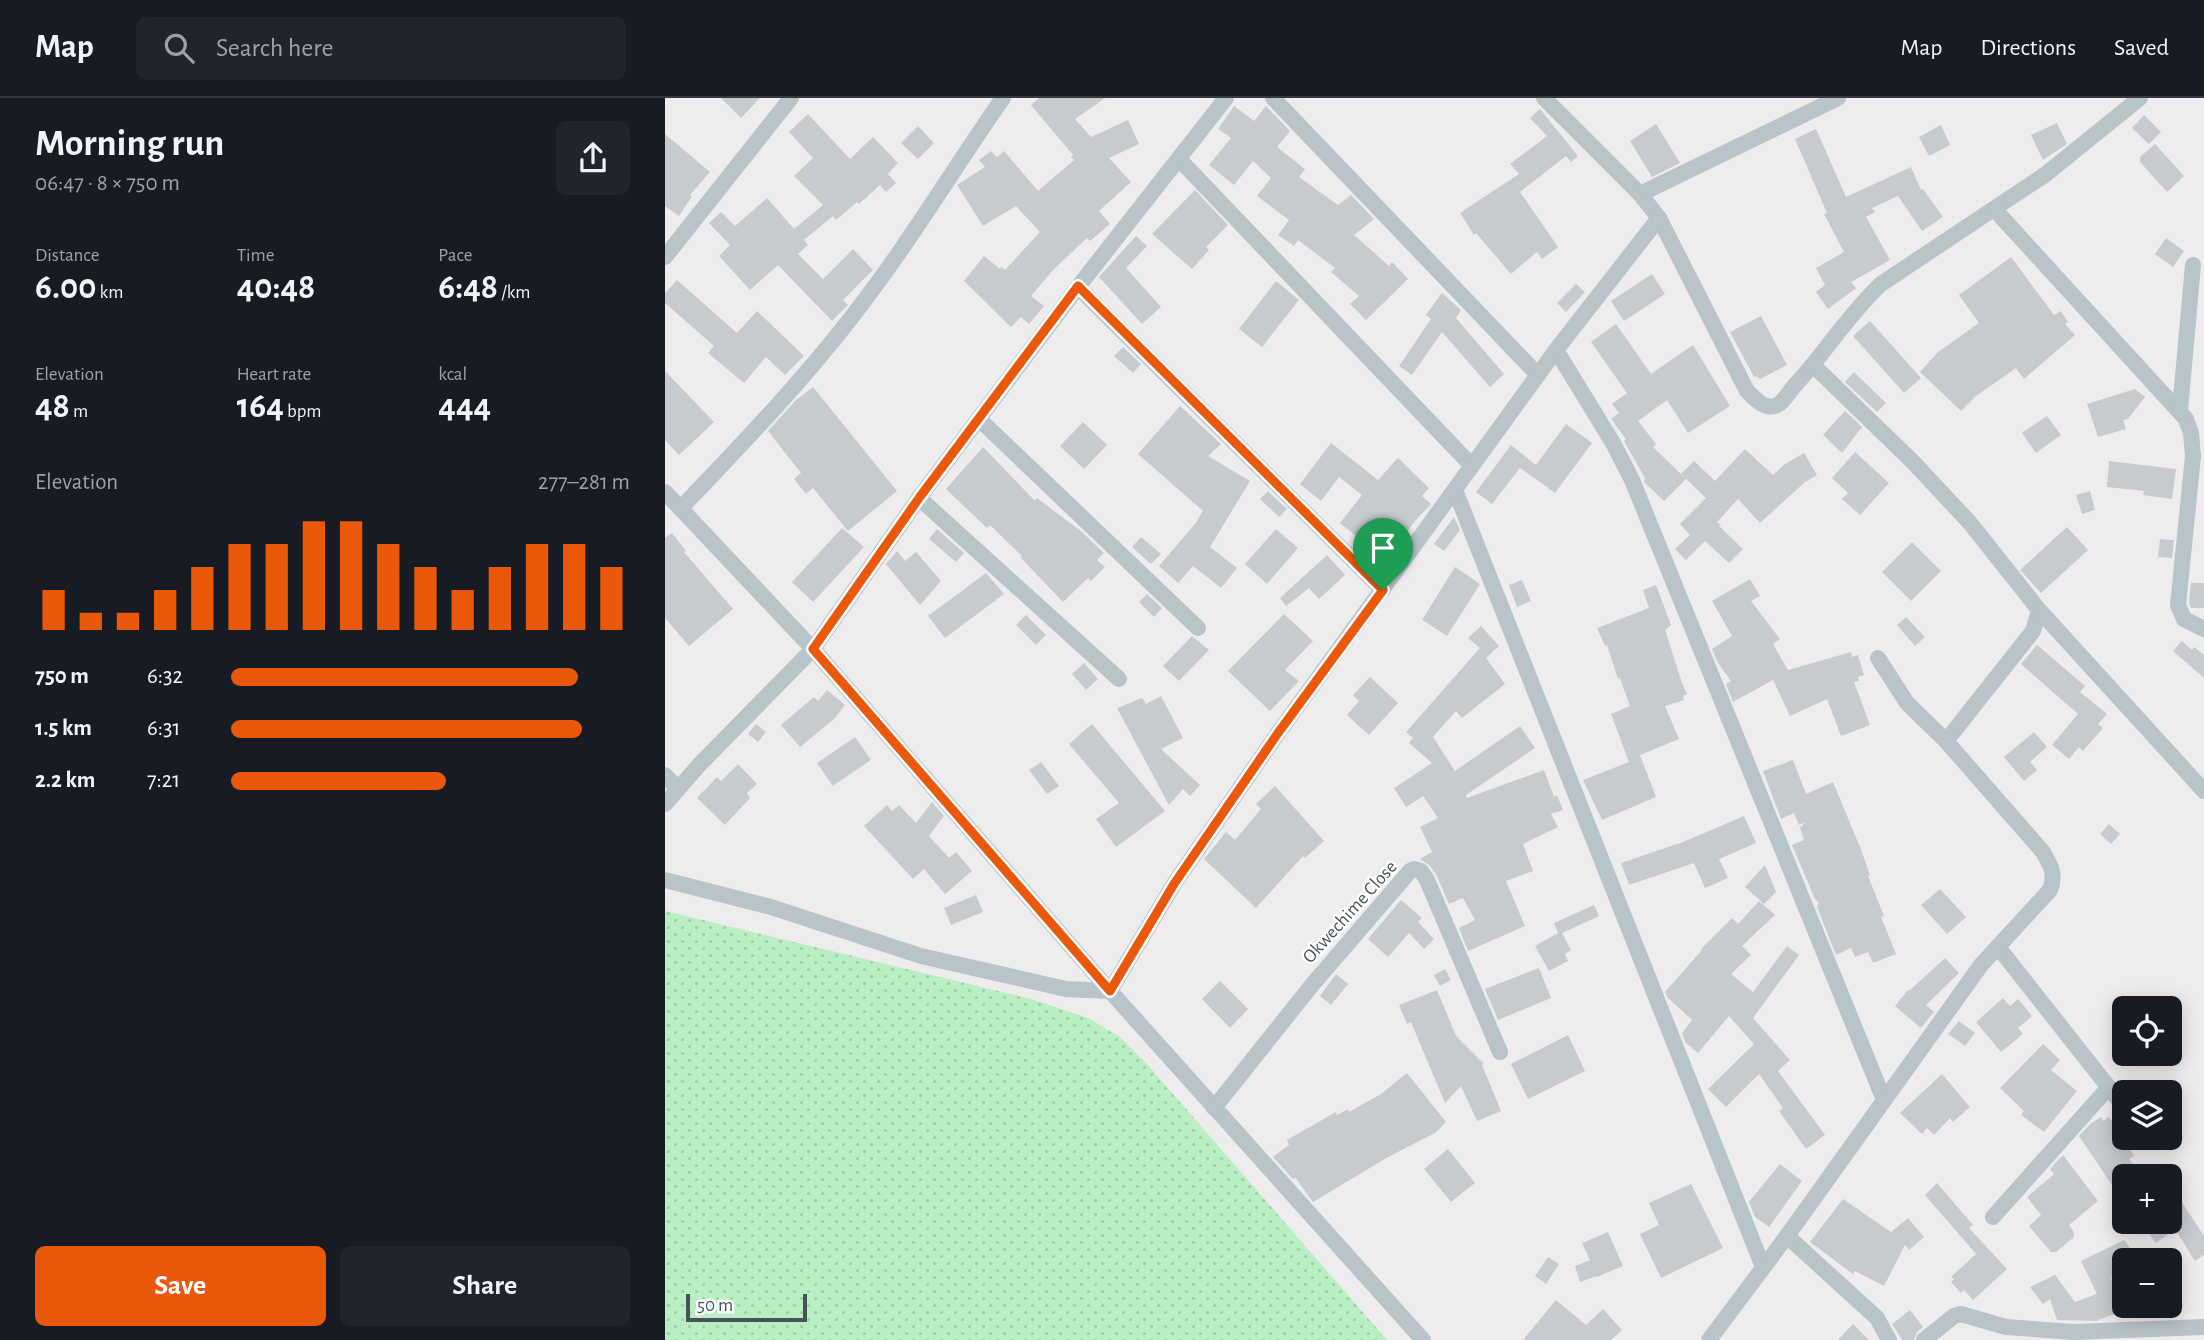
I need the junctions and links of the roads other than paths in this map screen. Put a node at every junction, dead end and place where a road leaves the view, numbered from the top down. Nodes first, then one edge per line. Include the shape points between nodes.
1 (791, 98) edge
2 (1003, 98) edge
3 (1226, 98) edge
4 (1273, 98) edge
5 (1543, 98) edge
6 (1838, 98) edge
7 (2140, 98) edge
8 (1179, 159) junction
9 (1640, 194) junction
10 (1995, 210) junction
11 (1659, 218) junction
12 (665, 257) edge
13 (2193, 265) dead end
14 (1078, 286) junction
15 (1556, 349) junction
16 (1813, 365) junction
17 (1538, 375) junction
18 (2180, 410) junction
19 (980, 420) junction
20 (1472, 466) junction
21 (1455, 490) junction
22 (665, 492) edge
23 (919, 498) junction
24 (681, 508) junction
25 (1383, 590) junction
26 (2039, 610) junction
27 (1198, 628) dead end
28 (2204, 629) edge
29 (813, 649) junction
30 (1878, 658) dead end
31 (1119, 679) dead end
32 (1946, 741) junction
33 (665, 775) edge
34 (678, 789) junction
35 (2204, 791) edge
36 (665, 804) edge
37 (665, 880) edge
38 (1998, 947) junction
39 (1110, 991) junction
40 (1500, 1052) dead end
41 (2109, 1087) junction
42 (2112, 1091) edge
43 (1884, 1100) junction
44 (1214, 1108) junction
45 (1993, 1217) dead end
46 (1787, 1237) junction
47 (1763, 1268) junction
48 (2204, 1327) edge
49 (1423, 1340) edge
50 (1709, 1340) edge
51 (1889, 1340) edge
52 (1924, 1340) edge

1 - 12 street
2 - 24 street via 852,317 780,405
3 - 8 street
4 - 17 street
5 - 9 street
6 - 9 street
7 - 10 street
8 - 14 street
8 - 20 street
9 - 11 street
10 - 16 street via 1881,284
10 - 18 street
11 - 15 street
11 - 16 street via 1747,391 1757,401 1768,407 1779,404
13 - 18 street
14 - 19 street
14 - 25 street
15 - 17 street
15 - 43 street via 1632,480
16 - 26 street via 1970,523
17 - 20 street
18 - 28 street via 2191,433 2193,456 2178,605 2184,620
19 - 23 street
19 - 27 street
20 - 21 street
21 - 25 street
21 - 47 street
22 - 24 street
23 - 29 street
23 - 31 street
24 - 29 street
25 - 39 street via 1174,884
26 - 32 street via 2033,631
26 - 35 street
29 - 34 street
29 - 39 street
30 - 32 street via 1907,703
32 - 38 street via 2052,868 2050,890
33 - 34 street
34 - 36 street
37 - 39 street via 771,907 921,956 1066,989
38 - 41 street
38 - 43 street
39 - 44 street
40 - 44 street, Okwechime Close via 1427,880 1415,869 1312,985
41 - 42 street
41 - 45 street
43 - 46 street
44 - 49 street
46 - 47 street
46 - 51 street via 1877,1318
47 - 50 street
48 - 52 street via 2074,1332 2006,1327 1961,1314

